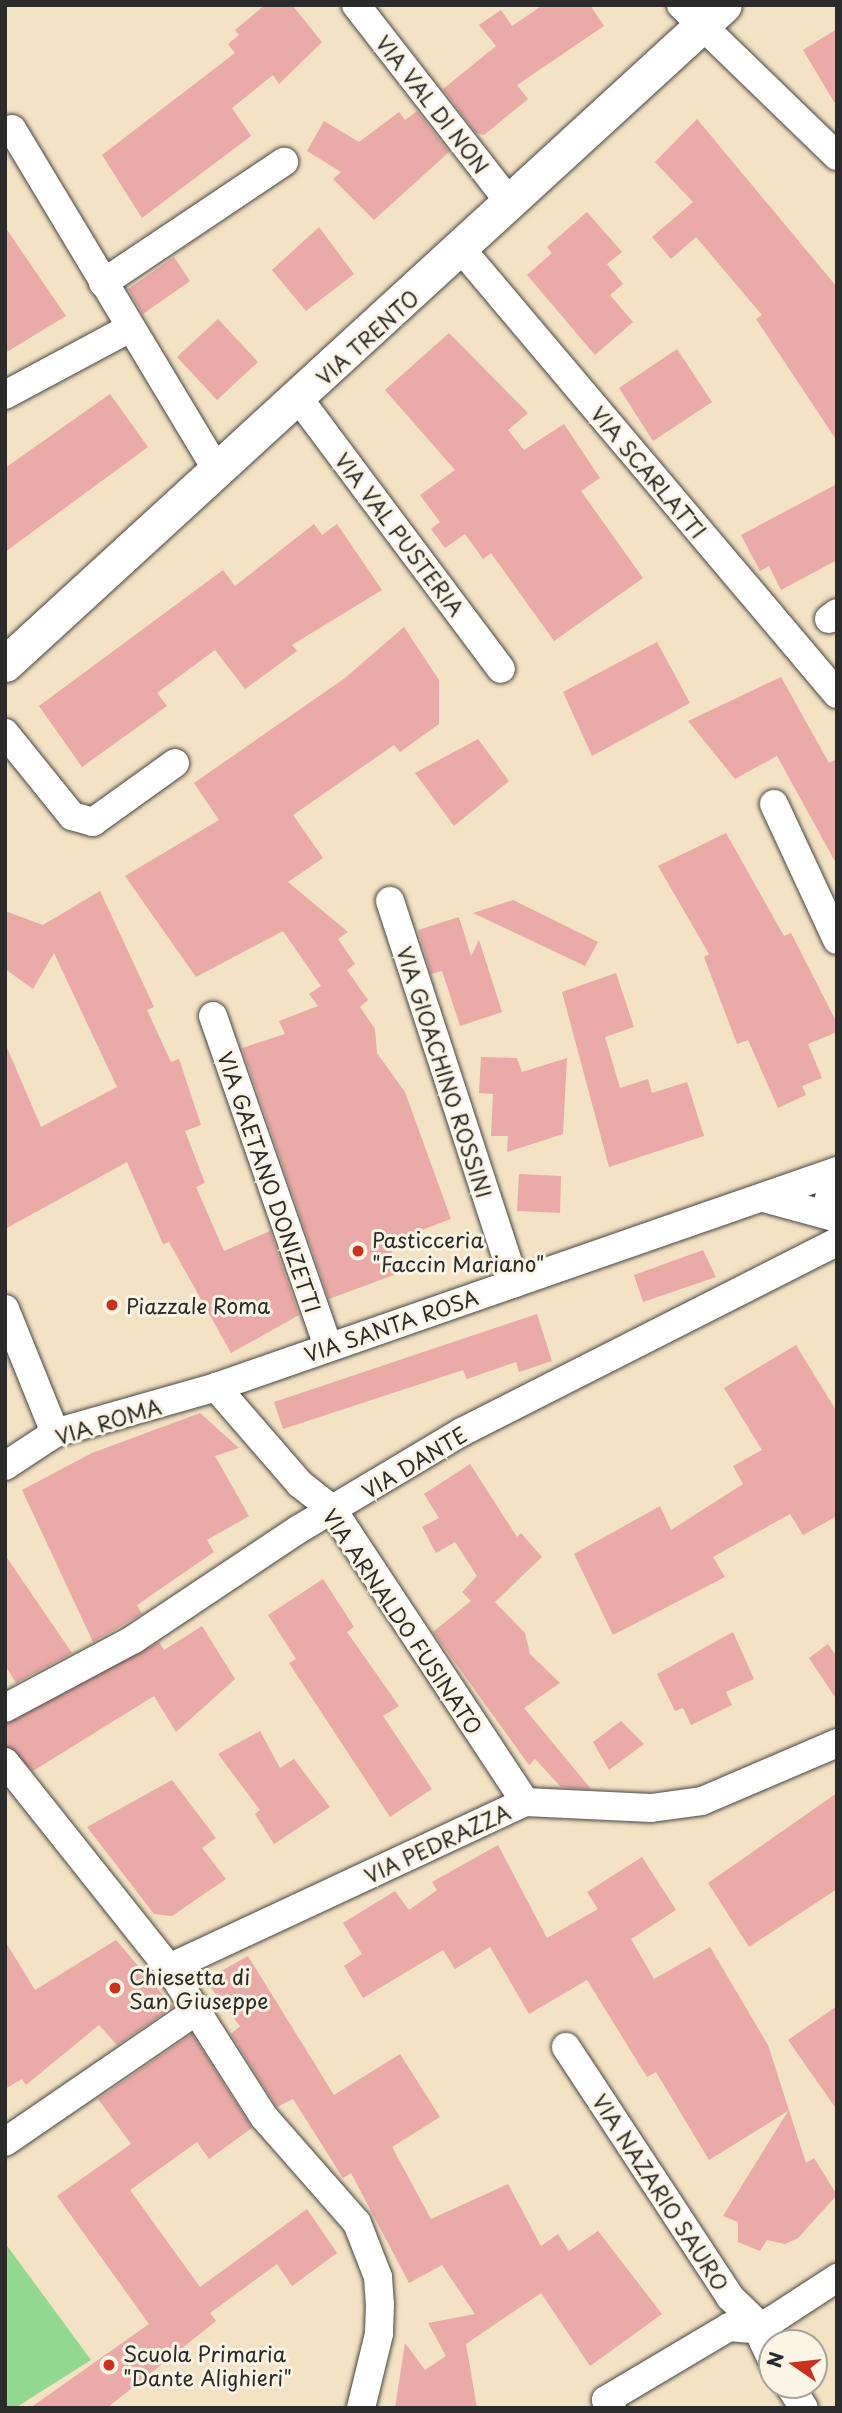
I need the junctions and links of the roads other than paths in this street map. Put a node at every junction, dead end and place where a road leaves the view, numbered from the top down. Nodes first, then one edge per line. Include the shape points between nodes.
1 (356, 5) edge
2 (701, 13) edge
3 (12, 129) dead end
4 (837, 156) edge
5 (284, 162) dead end
6 (510, 203) junction
7 (462, 250) junction
8 (103, 283) junction
9 (128, 329) junction
10 (5, 395) edge
11 (299, 399) junction
12 (219, 473) junction
13 (5, 664) edge
14 (501, 669) dead end
15 (837, 694) edge
16 (5, 733) edge
17 (175, 763) dead end
18 (774, 804) dead end
19 (390, 901) dead end
20 (837, 940) edge
21 (213, 1016) dead end
22 (837, 1171) edge
23 (837, 1177) edge
24 (767, 1199) junction
25 (837, 1213) edge
26 (837, 1218) edge
27 (837, 1242) edge
28 (515, 1283) junction
29 (5, 1309) edge
30 (328, 1347) junction
31 (216, 1387) junction
32 (55, 1433) junction
33 (5, 1466) edge
34 (332, 1509) junction
35 (5, 1708) edge
36 (837, 1743) edge
37 (5, 1762) edge
38 (525, 1802) junction
39 (169, 1968) junction
40 (195, 2012) junction
41 (566, 2047) dead end
42 (5, 2142) edge
43 (837, 2278) edge
44 (758, 2329) edge
45 (763, 2329) edge
46 (765, 2329) edge
47 (360, 2408) edge
48 (612, 2408) edge

1 - 6 street, VIA VAL DI NON
2 - 4 street
2 - 6 street, VIA TRENTO
3 - 8 street
5 - 8 street
6 - 7 street, VIA TRENTO
7 - 11 street, VIA TRENTO
7 - 15 street, VIA SCARLATTI
8 - 9 street
9 - 10 street
9 - 12 street
11 - 12 street, VIA TRENTO
11 - 14 street, VIA VAL PUSTERIA
12 - 13 street, VIA TRENTO
16 - 17 street via 72,816 93,822
18 - 20 street
19 - 28 street, VIA GIOACHINO ROSSINI
21 - 30 street, VIA GAETANO DONIZETTI
22 - 24 street, VIA SANTA ROSA via 789,1184
23 - 25 street via 832,1199
24 - 26 street
24 - 28 street, VIA SANTA ROSA
27 - 34 street, VIA DANTE via 462,1432
28 - 30 street, VIA SANTA ROSA
29 - 32 street
30 - 31 street, VIA SANTA ROSA
31 - 32 street, VIA ROMA
31 - 34 street, VIA ARNALDO FUSINATO via 300,1484
32 - 33 street, VIA ROMA
34 - 35 street, VIA DANTE via 134,1639
34 - 38 street, VIA ARNALDO FUSINATO
36 - 38 street, VIA PEDRAZZA via 702,1801 651,1808
37 - 39 street
38 - 39 street, VIA PEDRAZZA
39 - 40 street
40 - 42 street
40 - 47 street via 264,2117 358,2223 378,2277 380,2304 379,2334
41 - 45 street, VIA NAZARIO SAURO via 730,2297
43 - 46 street
44 - 48 street via 729,2327 607,2400

